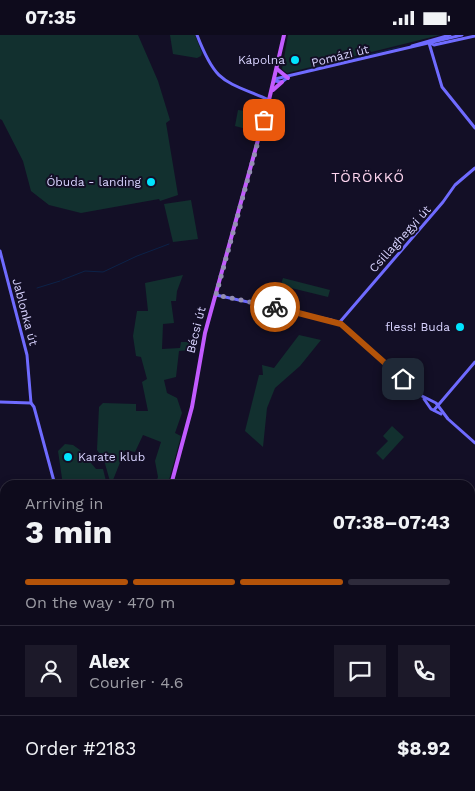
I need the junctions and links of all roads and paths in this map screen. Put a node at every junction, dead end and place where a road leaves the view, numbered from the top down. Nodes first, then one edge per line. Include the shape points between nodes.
1 (197, 35) edge
2 (284, 35) edge
3 (450, 35) edge
4 (462, 35) edge
5 (475, 36) edge
6 (429, 43) junction
7 (410, 48) junction
8 (278, 69) junction
9 (282, 78) junction
10 (288, 78) joint
11 (274, 80) junction
12 (271, 92) junction
13 (269, 100) junction
14 (475, 128) edge
15 (475, 168) edge
16 (0, 251) edge
17 (216, 295) junction
18 (339, 323) junction
19 (475, 362) edge
20 (422, 396) junction
21 (442, 398) junction
22 (0, 402) edge
23 (434, 402) junction
24 (31, 403) junction
25 (430, 406) junction
26 (436, 408) junction
27 (475, 443) edge
28 (54, 480) edge
29 (172, 480) edge

1 - 13 street via 218,76
2 - 8 main road, Bécsi út
3 - 7 street, Pomázi út
4 - 6 street, Pomázi út
5 - 6 street via 434,45
6 - 7 street, Pomázi út
6 - 14 street via 442,87
7 - 10 street, Pomázi út
8 - 9 main road
8 - 11 main road, Bécsi út
9 - 10 main road
9 - 11 street
9 - 12 main road
11 - 12 main road, Bécsi út
12 - 13 main road, Bécsi út
13 - 17 main road, Bécsi út
15 - 18 street, Csillaghegyi út via 453,187 444,202
16 - 24 street, Jablonka út via 27,355
17 - 18 street
17 - 29 main road, Bécsi út via 200,351 192,407
18 - 20 street
19 - 21 street
20 - 23 street
20 - 25 street
21 - 23 street
21 - 26 street
22 - 24 street
23 - 25 street
23 - 26 street
24 - 28 street, Jablonka út
25 - 26 street
26 - 27 street

